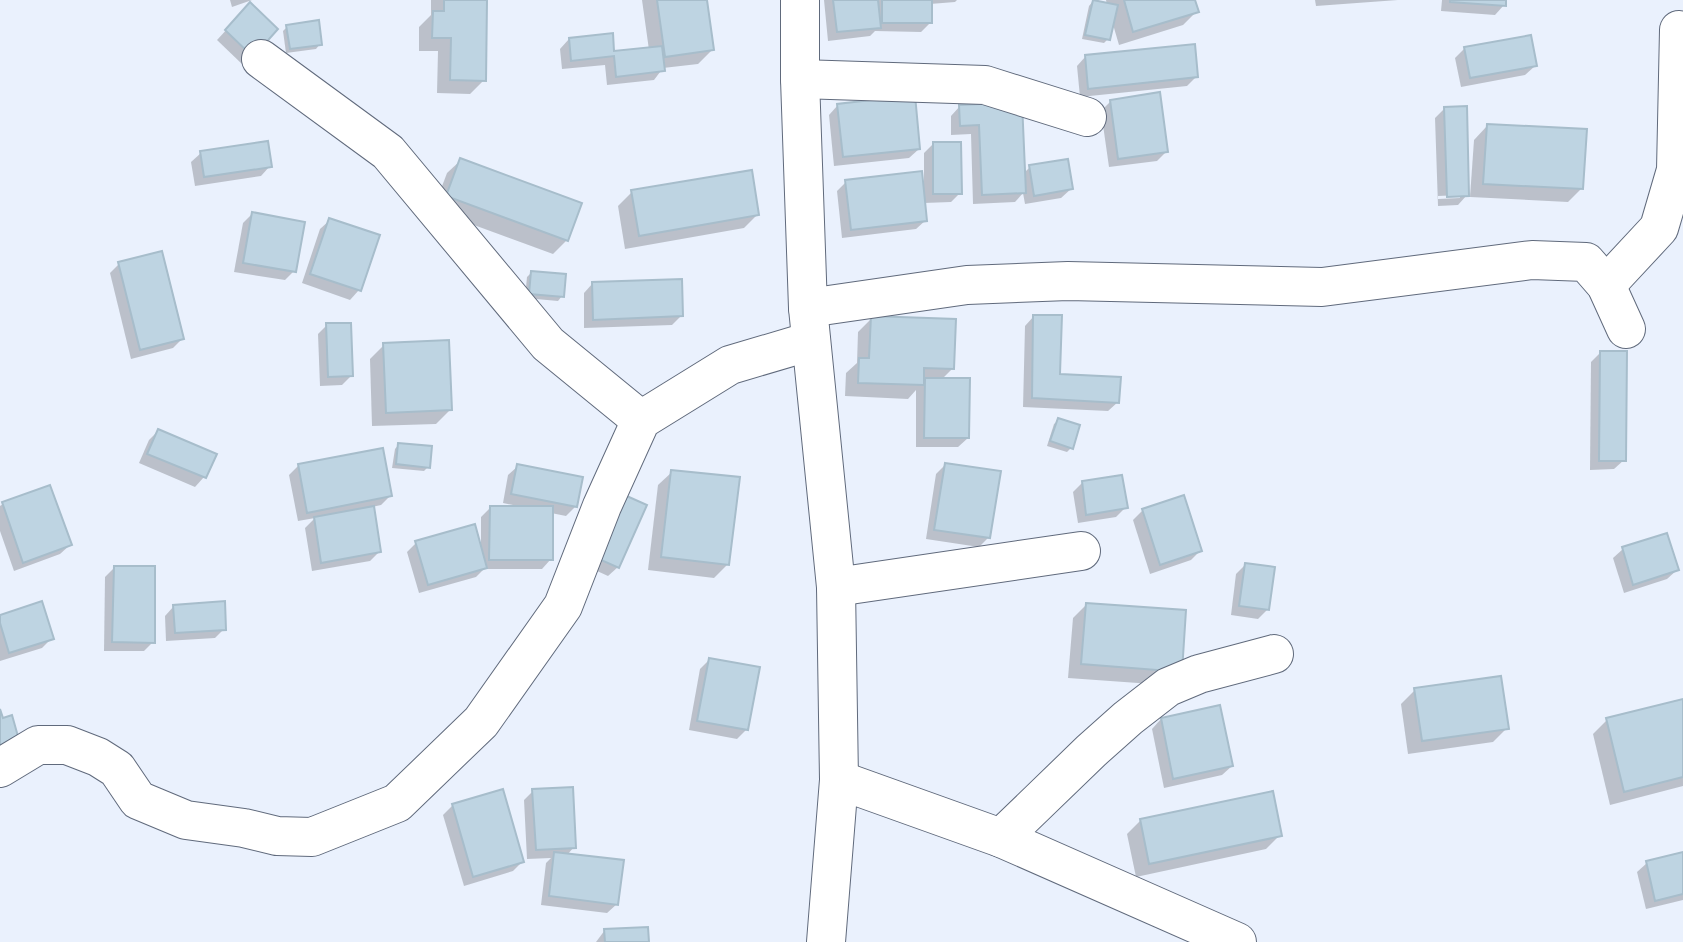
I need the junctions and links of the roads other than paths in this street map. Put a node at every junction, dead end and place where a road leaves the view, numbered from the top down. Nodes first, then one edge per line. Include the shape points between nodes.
1 (800, 0) edge
2 (1679, 30) dead end
3 (261, 59) dead end
4 (800, 79) junction
5 (1087, 117) dead end
6 (1606, 285) junction
7 (810, 324) junction
8 (1626, 329) dead end
9 (641, 419) junction
10 (1081, 551) dead end
11 (836, 587) junction
12 (1274, 654) dead end
13 (0, 768) edge
14 (839, 780) junction
15 (1000, 838) junction
16 (826, 942) edge
17 (1237, 942) edge

1 - 4 street
2 - 6 street via 1676,170 1659,228
3 - 9 street via 388,152 548,344
4 - 5 street via 985,85
4 - 7 street
6 - 7 street via 1586,262 1532,260 1322,287 1068,281 967,285
6 - 8 street
7 - 9 street
7 - 11 street
9 - 13 street via 563,606 481,722 397,803 312,837 277,836 186,820 138,800 117,769 66,745 38,745
10 - 11 street
11 - 14 street
12 - 15 street via 1168,687
14 - 15 street
14 - 16 street
15 - 17 street

